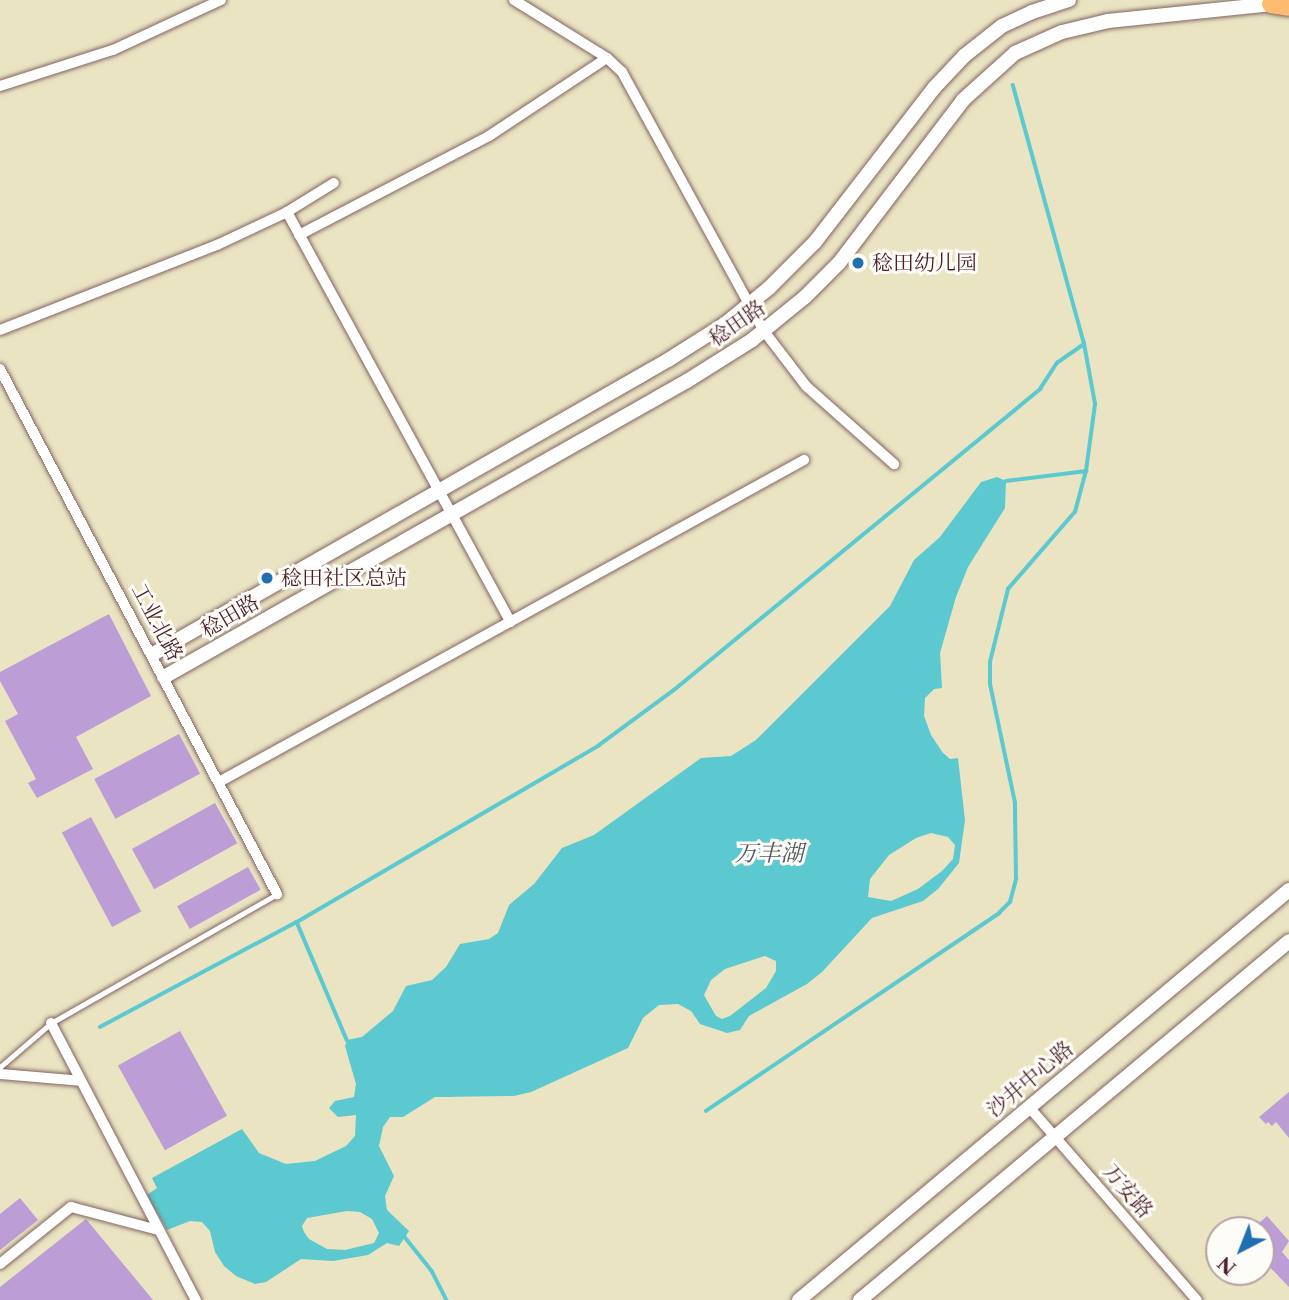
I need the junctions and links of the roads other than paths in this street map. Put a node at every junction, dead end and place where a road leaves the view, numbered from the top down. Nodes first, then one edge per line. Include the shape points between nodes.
1 (222, 0) edge
2 (514, 0) edge
3 (1069, 0) edge
4 (1289, 2) edge
5 (1271, 4) junction
6 (1289, 8) edge
7 (607, 58) junction
8 (0, 86) edge
9 (334, 183) dead end
10 (287, 212) junction
11 (299, 235) junction
12 (748, 306) junction
13 (0, 330) edge
14 (764, 331) junction
15 (0, 369) edge
16 (804, 460) dead end
17 (894, 464) dead end
18 (439, 490) junction
19 (452, 514) junction
20 (511, 622) junction
21 (153, 654) junction
22 (164, 677) junction
23 (219, 782) junction
24 (1289, 890) edge
25 (277, 894) joint
26 (1289, 941) edge
27 (51, 1023) junction
28 (0, 1067) edge
29 (0, 1074) edge
30 (81, 1081) junction
31 (1029, 1107) junction
32 (1055, 1137) junction
33 (158, 1230) junction
34 (0, 1264) edge
35 (196, 1300) edge
36 (799, 1300) edge
37 (860, 1300) edge
38 (1197, 1300) edge

1 - 8 street via 113,50
2 - 7 street
3 - 12 street, 稔田路 via 1017,18 988,34 964,56 934,88 831,225
4 - 5 street, 稔田路
5 - 6 main road
5 - 14 street, 稔田路 via 1083,26 1014,53 963,100 839,263
7 - 11 street via 489,135
7 - 12 street via 637,97
9 - 10 street
10 - 11 street
10 - 13 street via 217,245
11 - 18 street
12 - 14 street
12 - 18 street, 稔田路 via 668,360
14 - 17 street via 813,393
14 - 19 street, 稔田路 via 703,372
15 - 21 street, 工业北路
16 - 20 street
18 - 19 street
18 - 21 street, 稔田路
19 - 20 street
19 - 22 street, 稔田路
20 - 23 street
21 - 22 street, 工业北路
22 - 23 street, 工业北路
23 - 25 street, 工业北路
24 - 31 street, 沙井中心路
25 - 27 lane
26 - 32 street
27 - 28 lane
27 - 30 street
29 - 30 street
30 - 33 street
31 - 32 street, 万安路
31 - 36 street, 沙井中心路
32 - 37 street
32 - 38 street, 万安路
33 - 34 street via 71,1207
33 - 35 street

